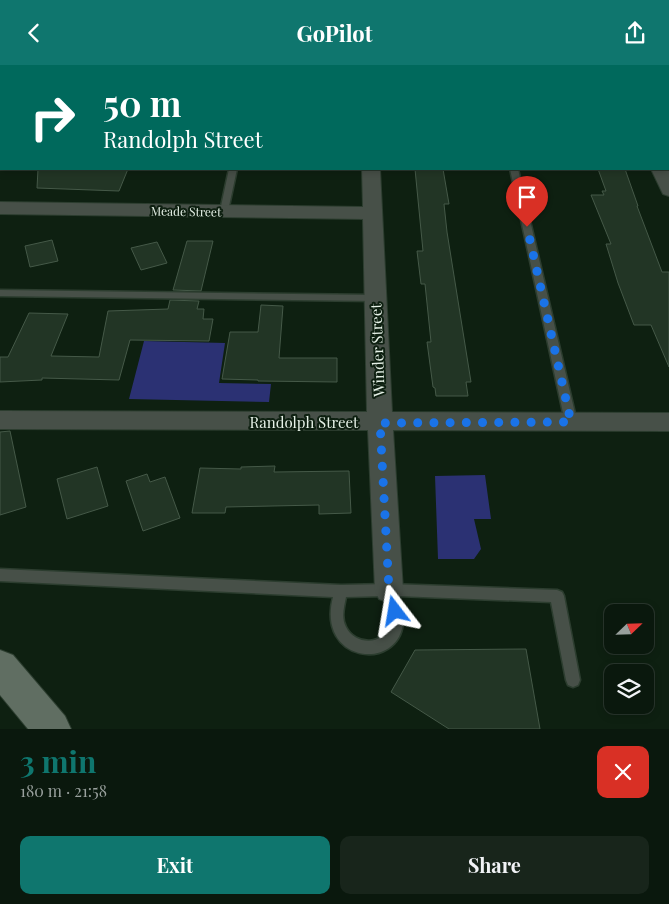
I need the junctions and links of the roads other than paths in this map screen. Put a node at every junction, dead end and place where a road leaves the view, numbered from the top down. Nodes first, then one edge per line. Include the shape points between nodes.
1 (233, 170) edge
2 (371, 170) edge
3 (514, 170) edge
4 (660, 170) edge
5 (669, 190) edge
6 (0, 208) edge
7 (224, 211) junction
8 (371, 213) junction
9 (0, 293) edge
10 (375, 298) junction
11 (0, 420) edge
12 (571, 422) junction
13 (669, 422) edge
14 (380, 423) junction
15 (0, 575) edge
16 (389, 590) junction
17 (341, 591) junction
18 (0, 667) edge
19 (574, 680) dead end
20 (52, 729) edge

1 - 7 lane
2 - 8 street, Winder Street
3 - 12 lane
4 - 5 street
6 - 7 street, Meade Street
7 - 8 street, Meade Street
8 - 10 street, Winder Street
9 - 10 lane
10 - 14 street, Winder Street
11 - 14 street, Randolph Street
12 - 13 street, Randolph Street
12 - 14 street, Randolph Street
14 - 16 street, Winder Street
15 - 17 lane
16 - 17 lane
16 - 17 lane via 396,617 393,634 386,642 364,649 353,645 338,629 336,618
16 - 19 lane via 557,596
18 - 20 street

